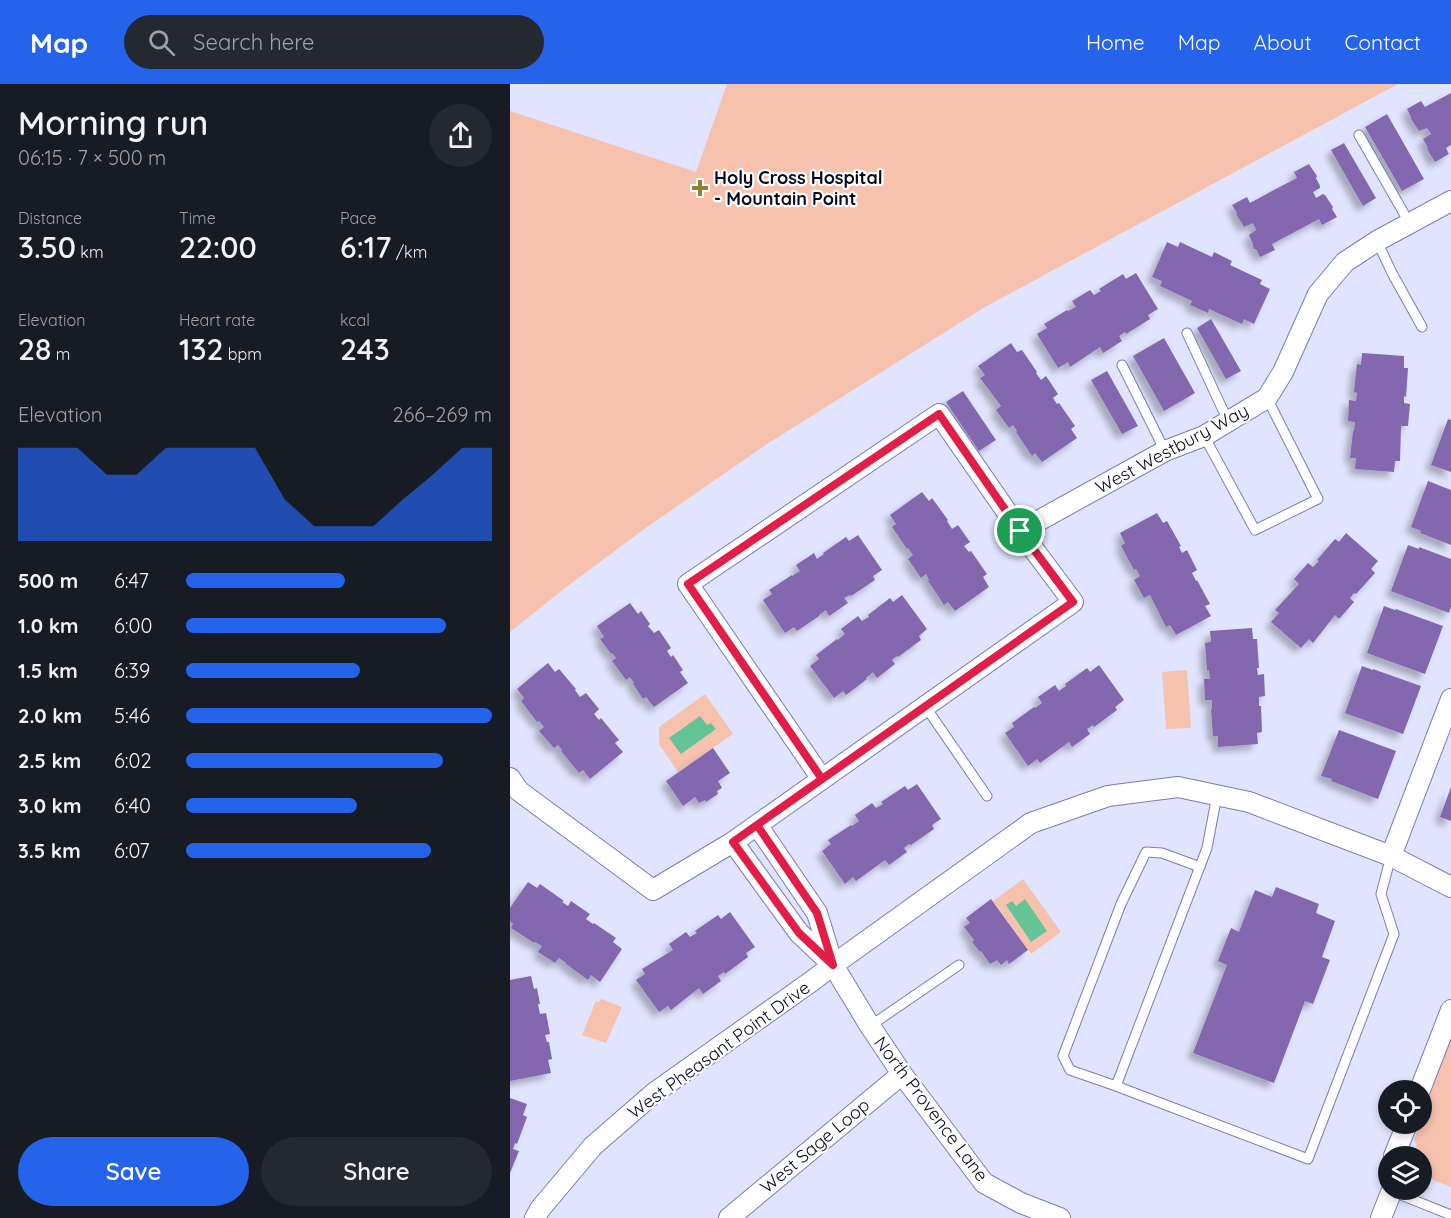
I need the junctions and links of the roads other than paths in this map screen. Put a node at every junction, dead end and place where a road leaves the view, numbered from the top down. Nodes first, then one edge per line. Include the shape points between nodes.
1 (1359, 135) dead end
2 (1451, 201) edge
3 (1410, 224) junction
4 (1377, 242) junction
5 (1422, 327) dead end
6 (1187, 333) dead end
7 (1122, 365) dead end
8 (1267, 398) junction
9 (1228, 421) junction
10 (1204, 436) junction
11 (1165, 451) junction
12 (1020, 531) junction
13 (1451, 699) edge
14 (925, 706) junction
15 (510, 778) edge
16 (822, 779) junction
17 (1217, 795) junction
18 (987, 796) dead end
19 (757, 825) junction
20 (733, 842) junction
21 (1390, 856) junction
22 (1200, 867) junction
23 (1451, 887) edge
24 (833, 965) junction
25 (959, 965) dead end
26 (1451, 1010) edge
27 (870, 1026) junction
28 (902, 1074) junction
29 (1424, 1080) edge
30 (1116, 1086) junction
31 (1388, 1200) edge
32 (1416, 1200) edge
33 (1018, 1211) edge
34 (1451, 1215) edge
35 (535, 1218) edge
36 (729, 1218) edge
37 (1060, 1218) edge
38 (1381, 1218) edge

1 - 3 lane
2 - 3 street, West Westbury Way
3 - 4 street, West Westbury Way
4 - 5 lane
4 - 8 street, West Westbury Way via 1345,262 1318,294
6 - 9 lane
7 - 11 lane
8 - 9 street, West Westbury Way
8 - 10 lane via 1318,499 1255,530
9 - 10 street, West Westbury Way
10 - 11 street, West Westbury Way
11 - 12 street, West Westbury Way
12 - 14 street via 1073,602
12 - 16 street via 939,414 688,584
13 - 21 street
14 - 16 street
14 - 18 lane
15 - 20 street via 519,791 653,890
16 - 19 street
17 - 21 street, West Pheasant Point Drive via 1249,802
17 - 22 lane
17 - 24 street, West Pheasant Point Drive via 1178,787 1108,796 1031,823
19 - 20 street
19 - 24 street via 817,913
20 - 24 street via 799,933
21 - 23 street, West Pheasant Point Drive
21 - 30 lane via 1382,894 1394,934 1308,1159
22 - 30 lane
22 - 30 lane via 1146,852 1121,904 1063,1056 1070,1070
24 - 27 street, North Provence Lane
24 - 35 street, West Pheasant Point Drive via 654,1093 593,1146
25 - 27 lane
26 - 29 street
27 - 28 street, North Provence Lane
28 - 33 street, North Provence Lane via 984,1183
28 - 36 street, West Sage Loop
31 - 38 street
32 - 34 lane
33 - 37 street, North Provence Lane

